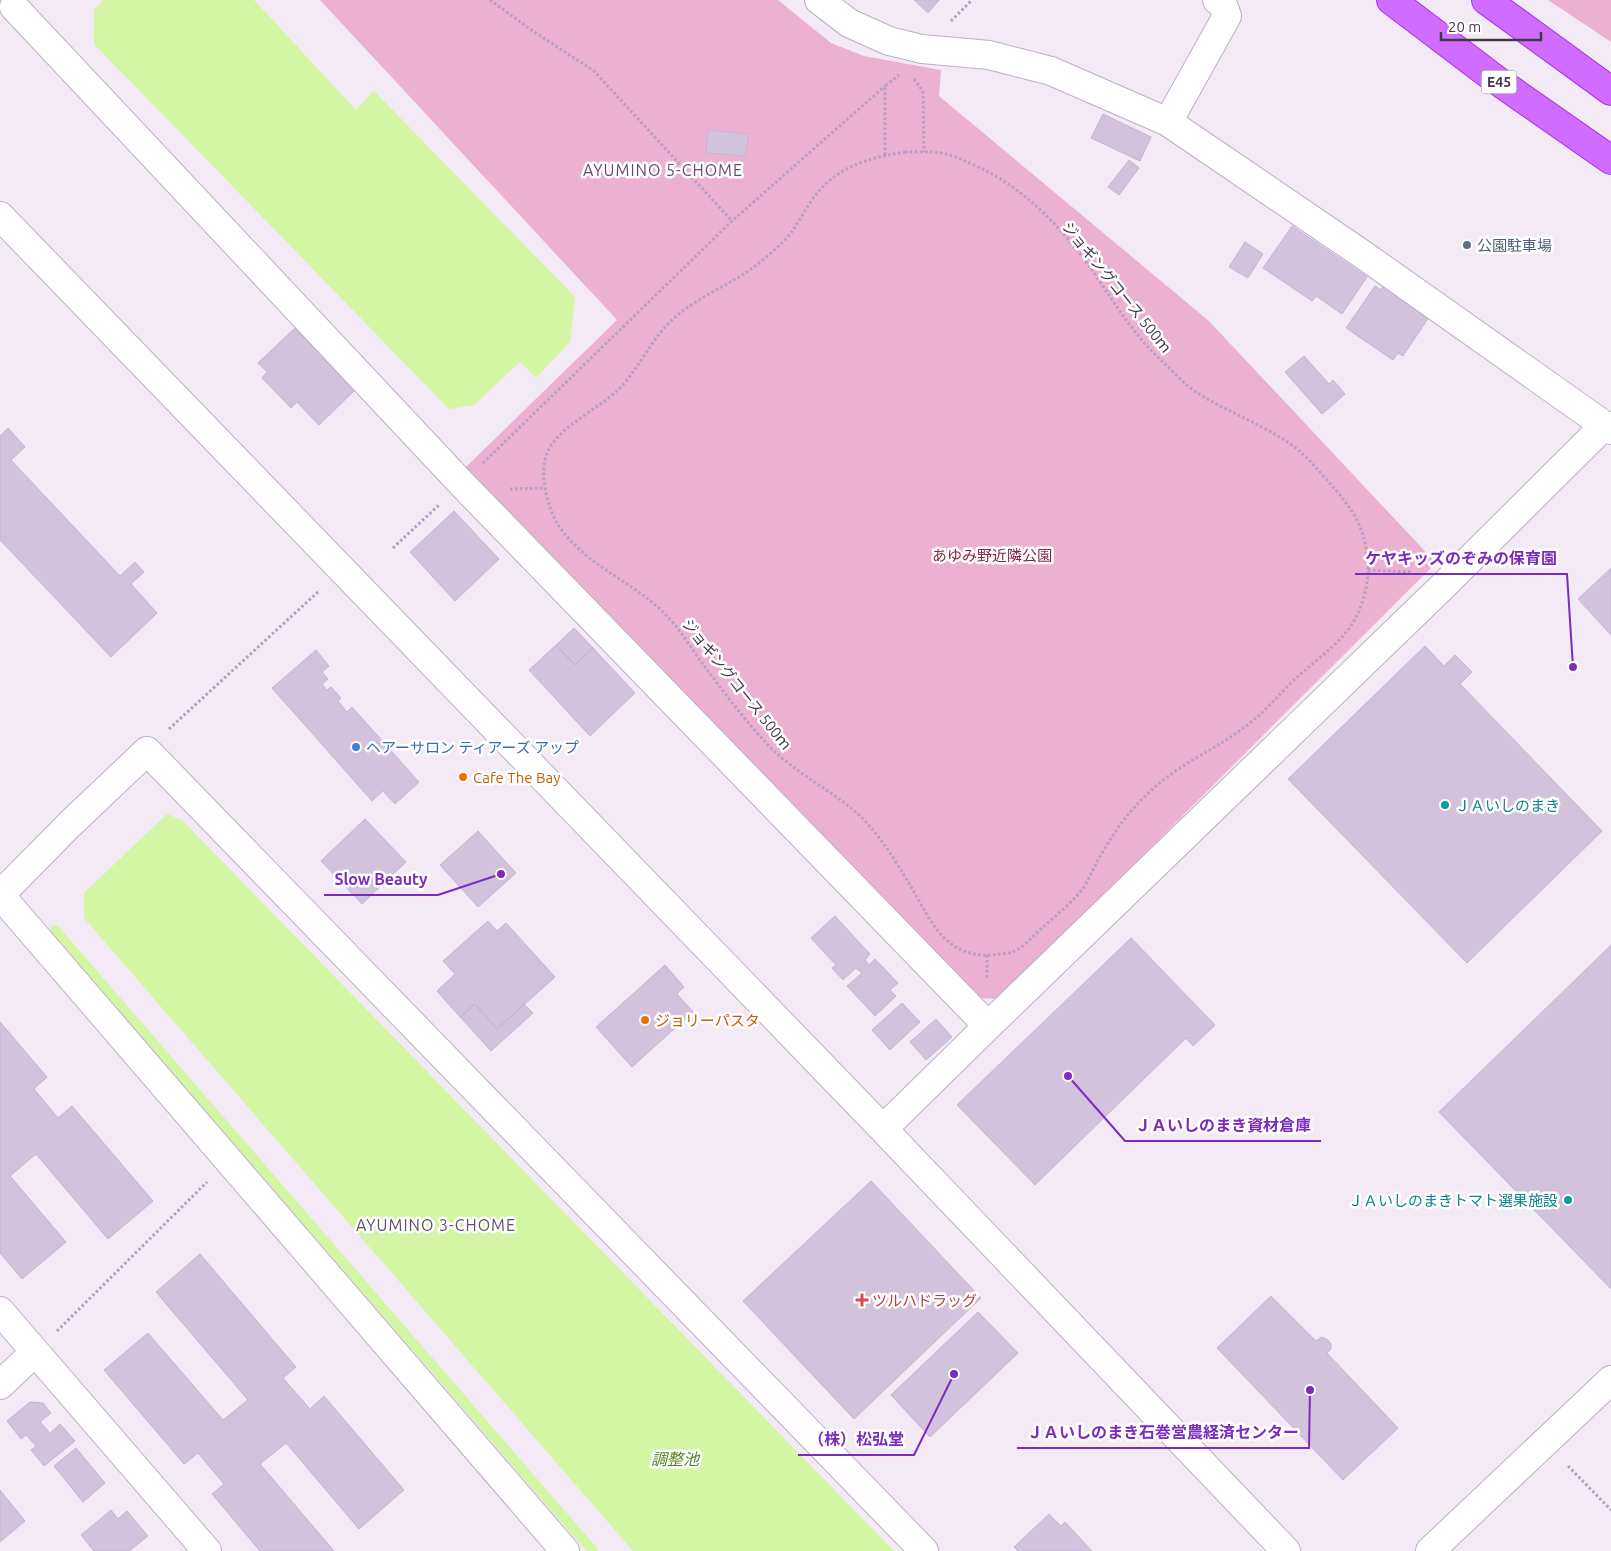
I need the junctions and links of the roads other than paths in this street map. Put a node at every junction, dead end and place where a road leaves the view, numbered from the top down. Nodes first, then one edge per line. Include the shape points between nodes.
1 (819, 0) edge
2 (1217, 0) edge
3 (1391, 0) edge
4 (1486, 0) edge
5 (12, 9) edge
6 (1611, 91) edge
7 (1168, 122) junction
8 (1611, 160) edge
9 (0, 216) edge
10 (1608, 428) edge
11 (0, 895) edge
12 (988, 1026) junction
13 (883, 1129) junction
14 (0, 1311) edge
15 (35, 1352) junction
16 (1611, 1380) edge
17 (0, 1385) edge
18 (207, 1551) edge
19 (565, 1551) edge
20 (924, 1551) edge
21 (1286, 1551) edge
22 (1430, 1551) edge

1 - 7 street via 849,23 889,41 922,49 989,54 1051,71
2 - 7 street via 1227,16
3 - 8 highway, E45 via 1495,79
4 - 6 highway
5 - 12 street via 462,484
7 - 10 street
9 - 13 street
10 - 12 street
11 - 19 street
11 - 20 street via 147,751
12 - 13 street
13 - 21 street
14 - 15 street
15 - 17 street
15 - 18 street
16 - 22 street

